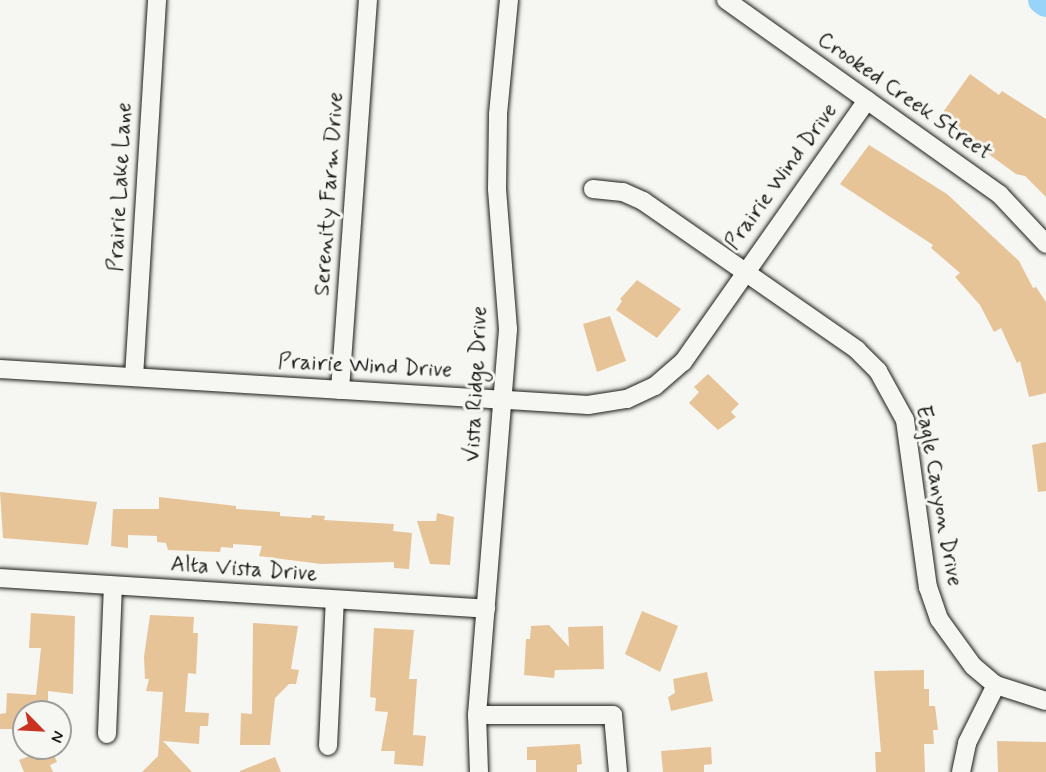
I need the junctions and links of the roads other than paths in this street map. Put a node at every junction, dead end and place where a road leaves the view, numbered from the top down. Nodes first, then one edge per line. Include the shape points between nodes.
1 (157, 0) edge
2 (368, 0) edge
3 (509, 0) edge
4 (726, 0) edge
5 (867, 100) junction
6 (593, 189) dead end
7 (1046, 244) edge
8 (743, 273) junction
9 (0, 369) edge
10 (134, 377) junction
11 (340, 390) junction
12 (502, 397) junction
13 (0, 578) edge
14 (113, 586) junction
15 (335, 600) junction
16 (486, 609) junction
17 (996, 685) junction
18 (1046, 700) edge
19 (477, 715) junction
20 (107, 734) dead end
21 (328, 746) dead end
22 (479, 772) edge
23 (618, 772) edge
24 (961, 772) edge

1 - 10 street, Prairie Lake Lane
2 - 11 street, Serenity Farm Drive
3 - 12 street, Vista Ridge Drive via 498,114 497,189 508,329
4 - 5 street, Crooked Creek Street
5 - 7 street, Crooked Creek Street via 1000,195
5 - 8 street, Prairie Wind Drive
6 - 8 street, Eagle Canyon Drive via 623,192 643,201
8 - 12 street, Prairie Wind Drive via 683,362 654,386 627,399 588,405
8 - 17 street, Eagle Canyon Drive via 857,350 891,388 905,420 928,587 939,619 973,666
9 - 10 street, Prairie Wind Drive
10 - 11 street, Prairie Wind Drive
11 - 12 street, Prairie Wind Drive
12 - 16 street, Vista Ridge Drive
13 - 14 street, Alta Vista Drive
14 - 15 street, Alta Vista Drive
14 - 20 street
15 - 16 street, Alta Vista Drive
15 - 21 street
16 - 19 street, Vista Ridge Drive
17 - 18 street, Eagle Canyon Drive
17 - 24 street via 967,743
19 - 22 street, Vista Ridge Drive
19 - 23 street via 613,715

